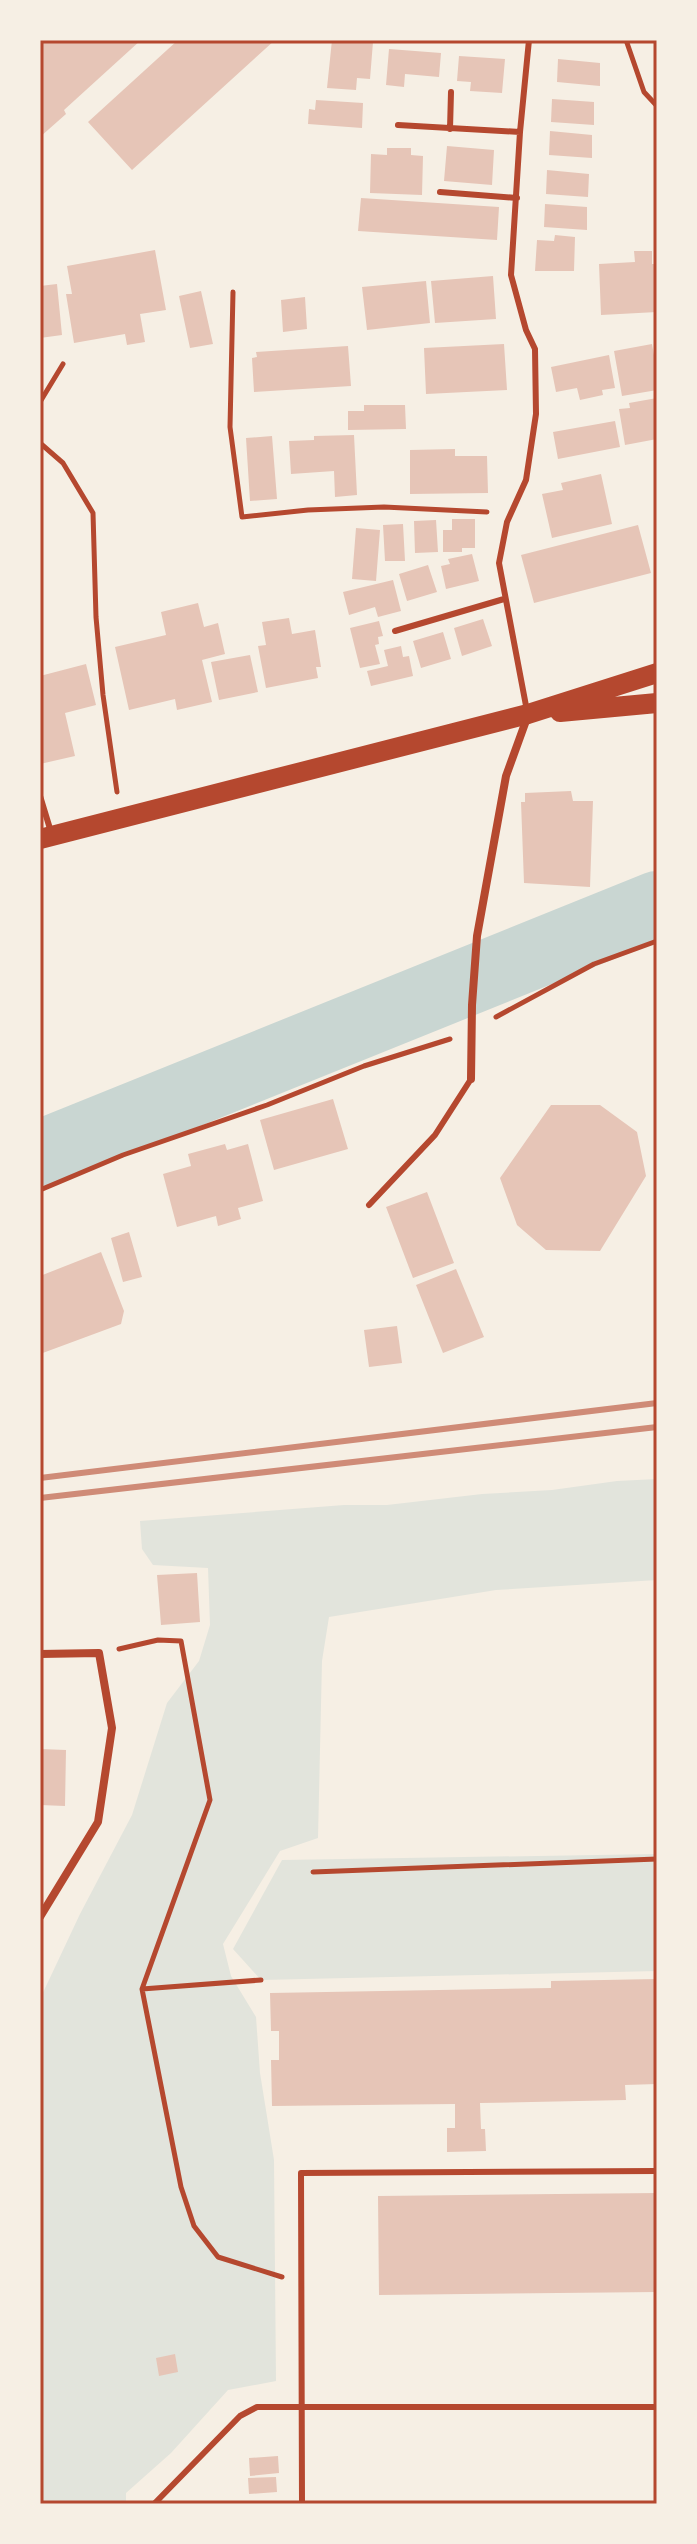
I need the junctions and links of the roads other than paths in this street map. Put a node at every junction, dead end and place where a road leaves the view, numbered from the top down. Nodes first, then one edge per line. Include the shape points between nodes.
1 (529, 40) edge
2 (451, 92) dead end
3 (398, 125) dead end
4 (450, 129) junction
5 (520, 132) junction
6 (440, 192) dead end
7 (517, 198) junction
8 (504, 599) junction
9 (395, 631) dead end
10 (657, 673) edge
11 (657, 703) edge
12 (528, 714) junction
13 (40, 796) edge
14 (46, 837) edge
15 (471, 1079) joint
16 (369, 1205) dead end
17 (40, 1654) edge
18 (40, 1917) edge
19 (657, 2171) edge
20 (657, 2407) edge
21 (301, 2409) junction
22 (154, 2504) edge
23 (302, 2504) edge

1 - 5 lane
2 - 4 lane
3 - 4 lane
4 - 5 lane
5 - 7 lane
6 - 7 lane
7 - 8 lane via 511,275 535,349 536,414 526,480 507,522 499,563
8 - 9 lane
8 - 12 lane
10 - 12 main road
11 - 12 main road
12 - 14 main road
12 - 15 street via 506,776 477,936
13 - 14 lane
15 - 16 lane via 435,1135
17 - 18 street via 99,1653 112,1728 98,1822
19 - 21 lane via 301,2173
20 - 21 lane
21 - 22 lane via 257,2407 240,2416
21 - 23 lane

